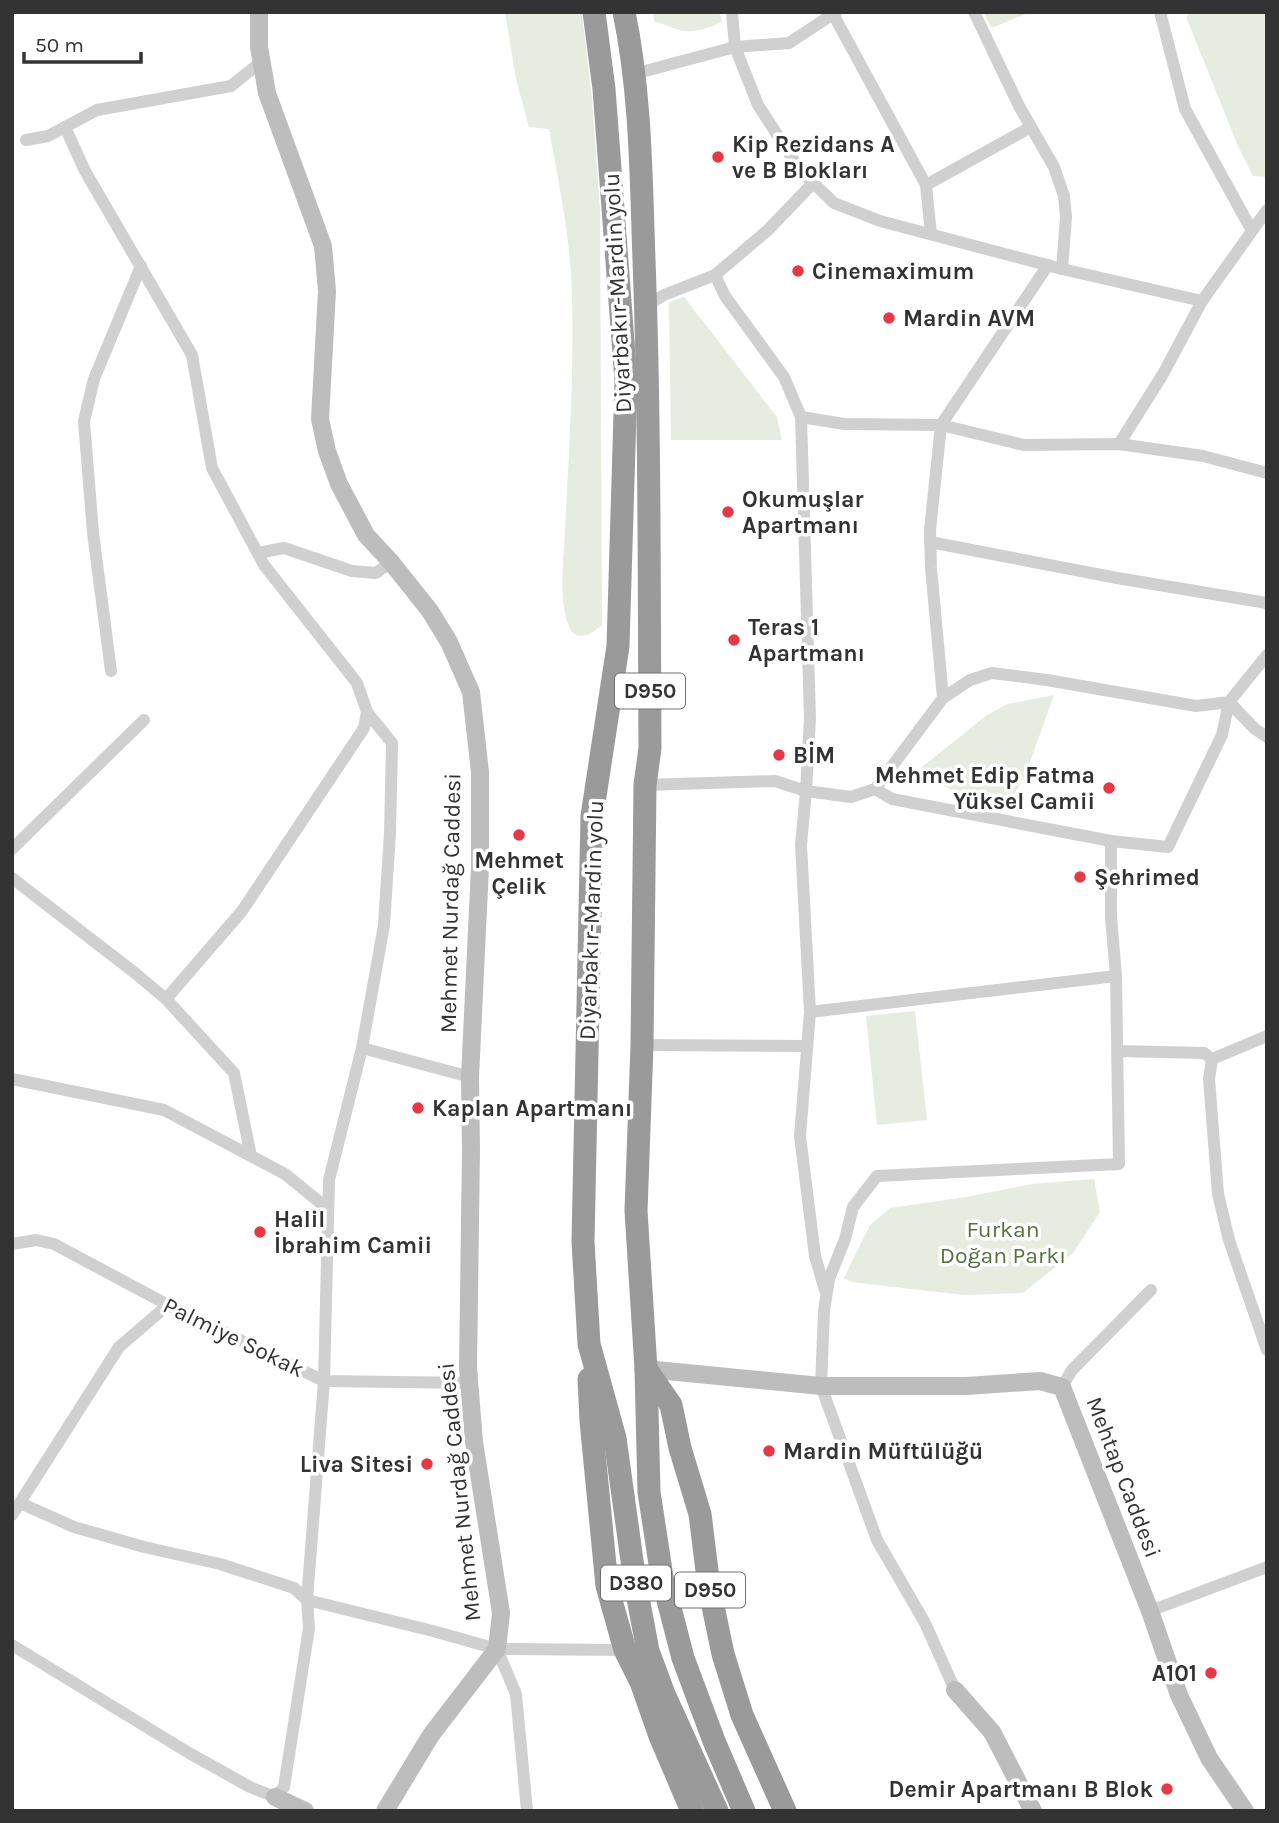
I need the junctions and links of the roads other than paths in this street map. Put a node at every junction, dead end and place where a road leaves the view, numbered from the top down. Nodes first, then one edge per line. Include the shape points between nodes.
1 (259, 12) edge
2 (594, 12) edge
3 (624, 12) edge
4 (732, 12) edge
5 (974, 12) edge
6 (1160, 12) edge
7 (834, 13) edge
8 (736, 47) junction
9 (262, 61) junction
10 (634, 74) junction
11 (65, 127) junction
12 (1031, 127) junction
13 (26, 140) dead end
14 (813, 183) junction
15 (926, 185) junction
16 (1267, 210) edge
17 (1251, 229) junction
18 (932, 234) junction
19 (1048, 265) junction
20 (141, 266) junction
21 (1062, 269) junction
22 (715, 275) junction
23 (1202, 302) junction
24 (646, 306) junction
25 (801, 418) junction
26 (941, 425) junction
27 (1119, 444) junction
28 (1267, 473) edge
29 (930, 542) junction
30 (258, 553) junction
31 (391, 562) junction
32 (1267, 603) edge
33 (1267, 655) edge
34 (111, 671) dead end
35 (943, 698) junction
36 (1230, 702) junction
37 (368, 712) junction
38 (144, 720) dead end
39 (1267, 737) edge
40 (645, 785) junction
41 (875, 789) junction
42 (806, 791) junction
43 (1111, 841) junction
44 (12, 849) edge
45 (12, 878) edge
46 (1116, 975) junction
47 (166, 999) junction
48 (810, 1012) junction
49 (1267, 1036) edge
50 (642, 1045) junction
51 (807, 1046) junction
52 (362, 1048) junction
53 (1118, 1051) junction
54 (1212, 1059) junction
55 (470, 1077) junction
56 (12, 1079) edge
57 (251, 1156) junction
58 (328, 1209) junction
59 (12, 1244) edge
60 (1151, 1290) dead end
61 (827, 1297) junction
62 (168, 1305) junction
63 (589, 1344) junction
64 (1267, 1350) edge
65 (646, 1369) junction
66 (324, 1381) junction
67 (469, 1382) junction
68 (821, 1386) junction
69 (1062, 1387) junction
70 (20, 1503) junction
71 (12, 1515) edge
72 (1267, 1567) edge
73 (307, 1600) junction
74 (1150, 1611) junction
75 (12, 1645) edge
76 (497, 1649) junction
77 (625, 1650) junction
78 (955, 1690) joint
79 (275, 1797) junction
80 (306, 1811) edge
81 (385, 1811) edge
82 (527, 1811) edge
83 (692, 1811) edge
84 (717, 1811) edge
85 (744, 1811) edge
86 (785, 1811) edge
87 (1034, 1811) edge
88 (1245, 1811) edge

1 - 9 street, Mehmet Nurdağ Caddesi
2 - 63 highway, Diyarbakır-Mardin yolu / D950 via 626,381 618,646 592,816 583,1242
3 - 10 highway, Diyarbakır-Mardin yolu / D950
4 - 8 street
5 - 12 street
6 - 17 street via 1185,109
7 - 8 street via 789,43
7 - 15 street
8 - 10 street
8 - 14 street via 758,105
9 - 11 street via 231,86 97,110
9 - 31 street, Mehmet Nurdağ Caddesi via 267,93 323,246 327,291 320,419 327,451 366,535
10 - 24 highway, Diyarbakır-Mardin yolu / D950
11 - 13 street
11 - 20 street via 85,171
12 - 15 street
12 - 21 street via 1064,196
14 - 18 street via 834,204
14 - 22 street
15 - 18 street
16 - 17 street
17 - 23 street
18 - 19 street
19 - 21 street
19 - 26 street
20 - 30 street via 192,355 212,468
20 - 34 street via 94,379 84,421
21 - 23 street
22 - 24 street
22 - 25 street via 784,377
23 - 27 street
24 - 40 highway, Diyarbakır-Mardin yolu / D950 via 650,748
25 - 26 street via 844,424
25 - 42 street via 810,718
26 - 27 street via 1024,445
26 - 29 street
27 - 28 street via 1203,456
29 - 32 street
29 - 35 street
30 - 31 street via 284,548 352,571 376,573
30 - 37 street via 357,683
31 - 55 street, Mehmet Nurdağ Caddesi via 430,611 471,692 480,772 480,867
33 - 36 street
35 - 36 street via 970,680 992,673 1196,706
35 - 41 street
36 - 39 street
36 - 43 street via 1222,735 1168,847
37 - 47 street via 364,728 242,911
37 - 52 street via 392,743 392,756 384,925
38 - 44 street
40 - 42 street via 775,780
40 - 50 highway, Diyarbakır-Mardin yolu / D950
41 - 42 street via 851,797
41 - 43 street via 892,799
42 - 48 street via 800,845
43 - 46 street
45 - 47 street
46 - 48 street
46 - 53 street
47 - 57 street via 234,1073
48 - 51 street
49 - 54 street
50 - 51 street
50 - 65 highway, Diyarbakır-Mardin yolu / D950 via 636,1211
51 - 61 street via 800,1136 815,1256
52 - 55 street
52 - 58 street via 329,1180
53 - 54 street via 1204,1053
53 - 61 street via 1119,1164 877,1176 853,1207
54 - 64 street via 1209,1079 1218,1194
55 - 67 street, Mehmet Nurdağ Caddesi
56 - 57 street via 164,1110
57 - 58 street via 285,1174
58 - 66 street
59 - 62 street, Palmiye Sokak via 36,1240 54,1244
60 - 69 street via 1072,1370
61 - 68 street
62 - 66 street, Palmiye Sokak
62 - 70 street via 119,1347
63 - 77 highway, D950 via 590,1421 607,1586
63 - 84 highway, Diyarbakır-Mardin yolu / D380 via 615,1438 648,1651
65 - 68 street, Mehtap Caddesi
65 - 85 highway, Diyarbakır-Mardin yolu / D380 via 649,1492 662,1577 683,1658
65 - 86 highway, D950 via 671,1405 700,1514 723,1654 742,1715
66 - 67 street, Palmiye Sokak
66 - 73 street
67 - 76 street, Mehmet Nurdağ Caddesi via 500,1613
68 - 69 street, Mehtap Caddesi via 1040,1381
68 - 78 street via 877,1541 925,1623
69 - 74 street, Mehtap Caddesi
70 - 71 street
70 - 73 street via 74,1527 294,1588
72 - 74 street
73 - 76 street
73 - 79 street via 309,1628 284,1787
74 - 88 street, Mehtap Caddesi via 1179,1695 1209,1758
75 - 79 street via 189,1752
76 - 77 street
76 - 81 street, Mehmet Nurdağ Caddesi via 432,1735
76 - 82 street via 516,1694
77 - 83 highway, D950
78 - 87 street via 992,1732
79 - 80 street

